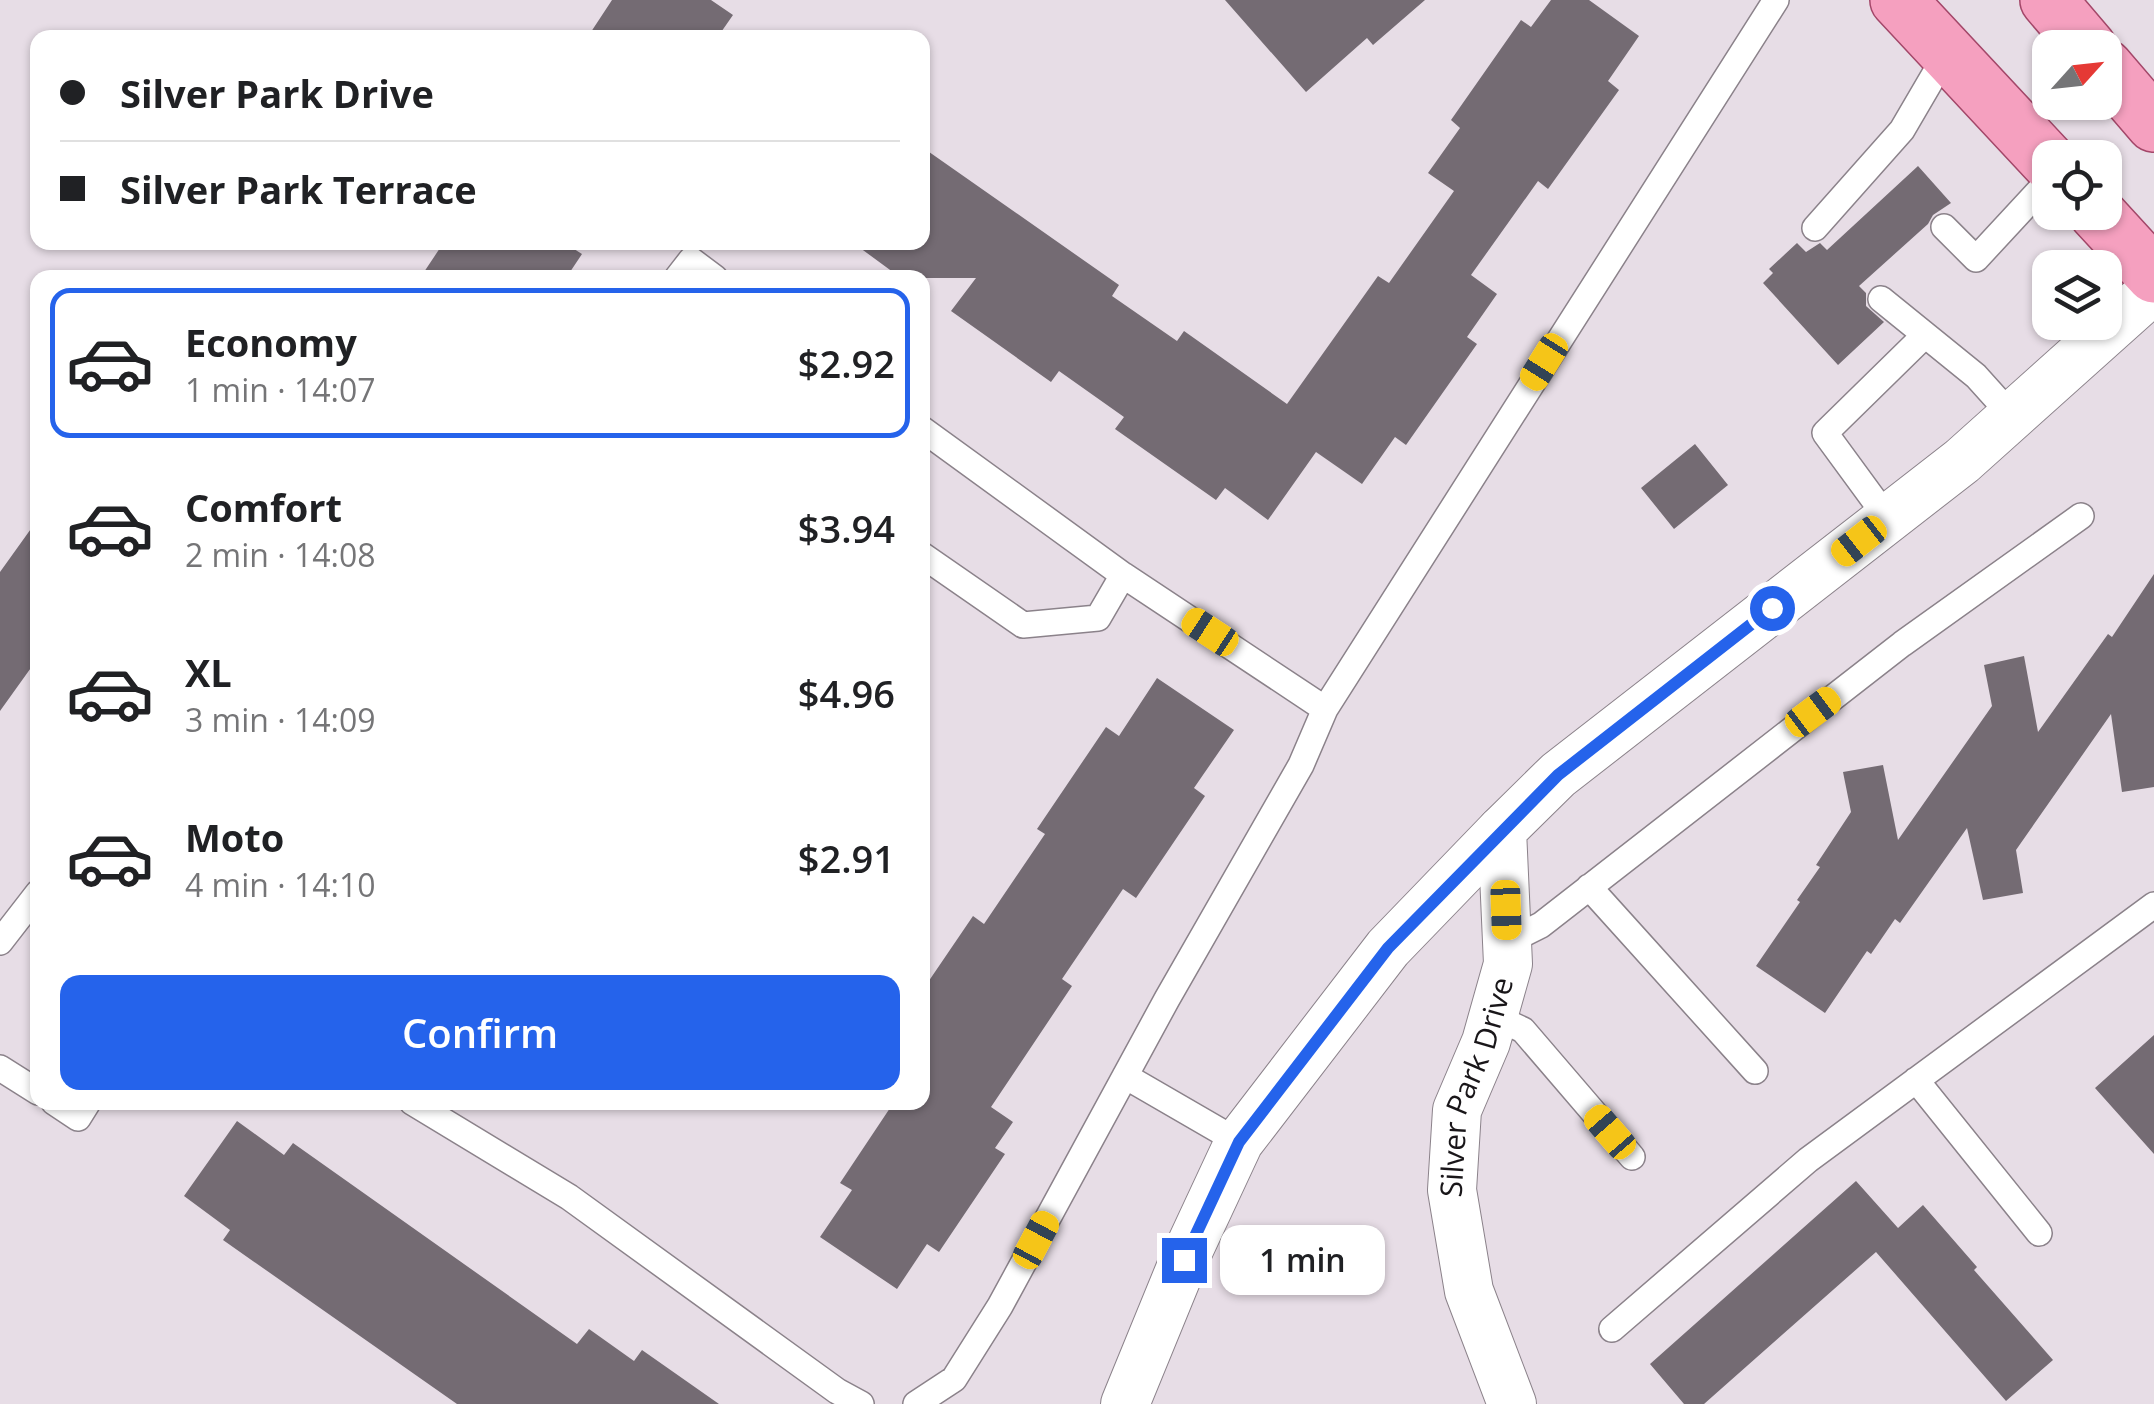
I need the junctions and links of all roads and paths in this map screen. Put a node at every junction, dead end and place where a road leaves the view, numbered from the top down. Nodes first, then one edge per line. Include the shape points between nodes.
1 (1776, 0) edge
2 (1898, 0) edge
3 (2048, 0) edge
4 (2074, 30) edge
5 (1947, 53) junction
6 (2122, 86) edge
7 (2154, 124) edge
8 (2032, 144) edge
9 (2032, 199) edge
10 (1944, 227) dead end
11 (1816, 228) dead end
12 (2113, 230) edge
13 (683, 270) edge
14 (704, 270) edge
15 (2154, 275) edge
16 (2154, 288) edge
17 (1881, 299) dead end
18 (1925, 335) junction
19 (2012, 416) junction
20 (930, 435) edge
21 (2082, 516) dead end
22 (1888, 518) junction
23 (930, 561) edge
24 (1123, 575) junction
25 (1324, 708) junction
26 (1502, 830) junction
27 (1589, 887) junction
28 (30, 903) edge
29 (2154, 905) edge
30 (0, 942) edge
31 (1507, 942) junction
32 (1493, 1016) junction
33 (0, 1068) edge
34 (1754, 1072) dead end
35 (1125, 1076) junction
36 (1916, 1080) junction
37 (30, 1087) edge
38 (425, 1110) edge
39 (1239, 1142) junction
40 (1632, 1157) dead end
41 (2040, 1233) dead end
42 (1612, 1329) dead end
43 (861, 1404) edge
44 (916, 1404) edge
45 (1125, 1404) edge
46 (1512, 1404) edge

1 - 25 lane
2 - 5 main road
3 - 4 main road
5 - 8 main road
5 - 11 lane via 1892,157
6 - 7 main road
9 - 10 lane via 1976,259
12 - 15 main road
13 - 14 lane via 691,260
16 - 19 street
17 - 18 lane
18 - 19 lane
18 - 22 lane via 1825,433
19 - 22 street
20 - 24 lane
21 - 27 lane via 1887,655
22 - 26 street via 1558,775
23 - 24 lane via 1023,625 1098,618
24 - 25 lane
25 - 35 lane via 1302,764
26 - 31 street, Silver Park Drive
26 - 39 street via 1388,948
27 - 31 lane
27 - 34 lane
28 - 30 lane
29 - 36 lane
31 - 32 street, Silver Park Drive via 1508,964
32 - 40 lane via 1522,1030
32 - 46 street, Silver Park Drive via 1456,1110 1452,1190 1469,1291
33 - 37 lane
35 - 39 lane
35 - 44 lane via 954,1379
36 - 41 lane
36 - 42 lane via 1808,1160
38 - 43 lane via 569,1196
39 - 45 street

